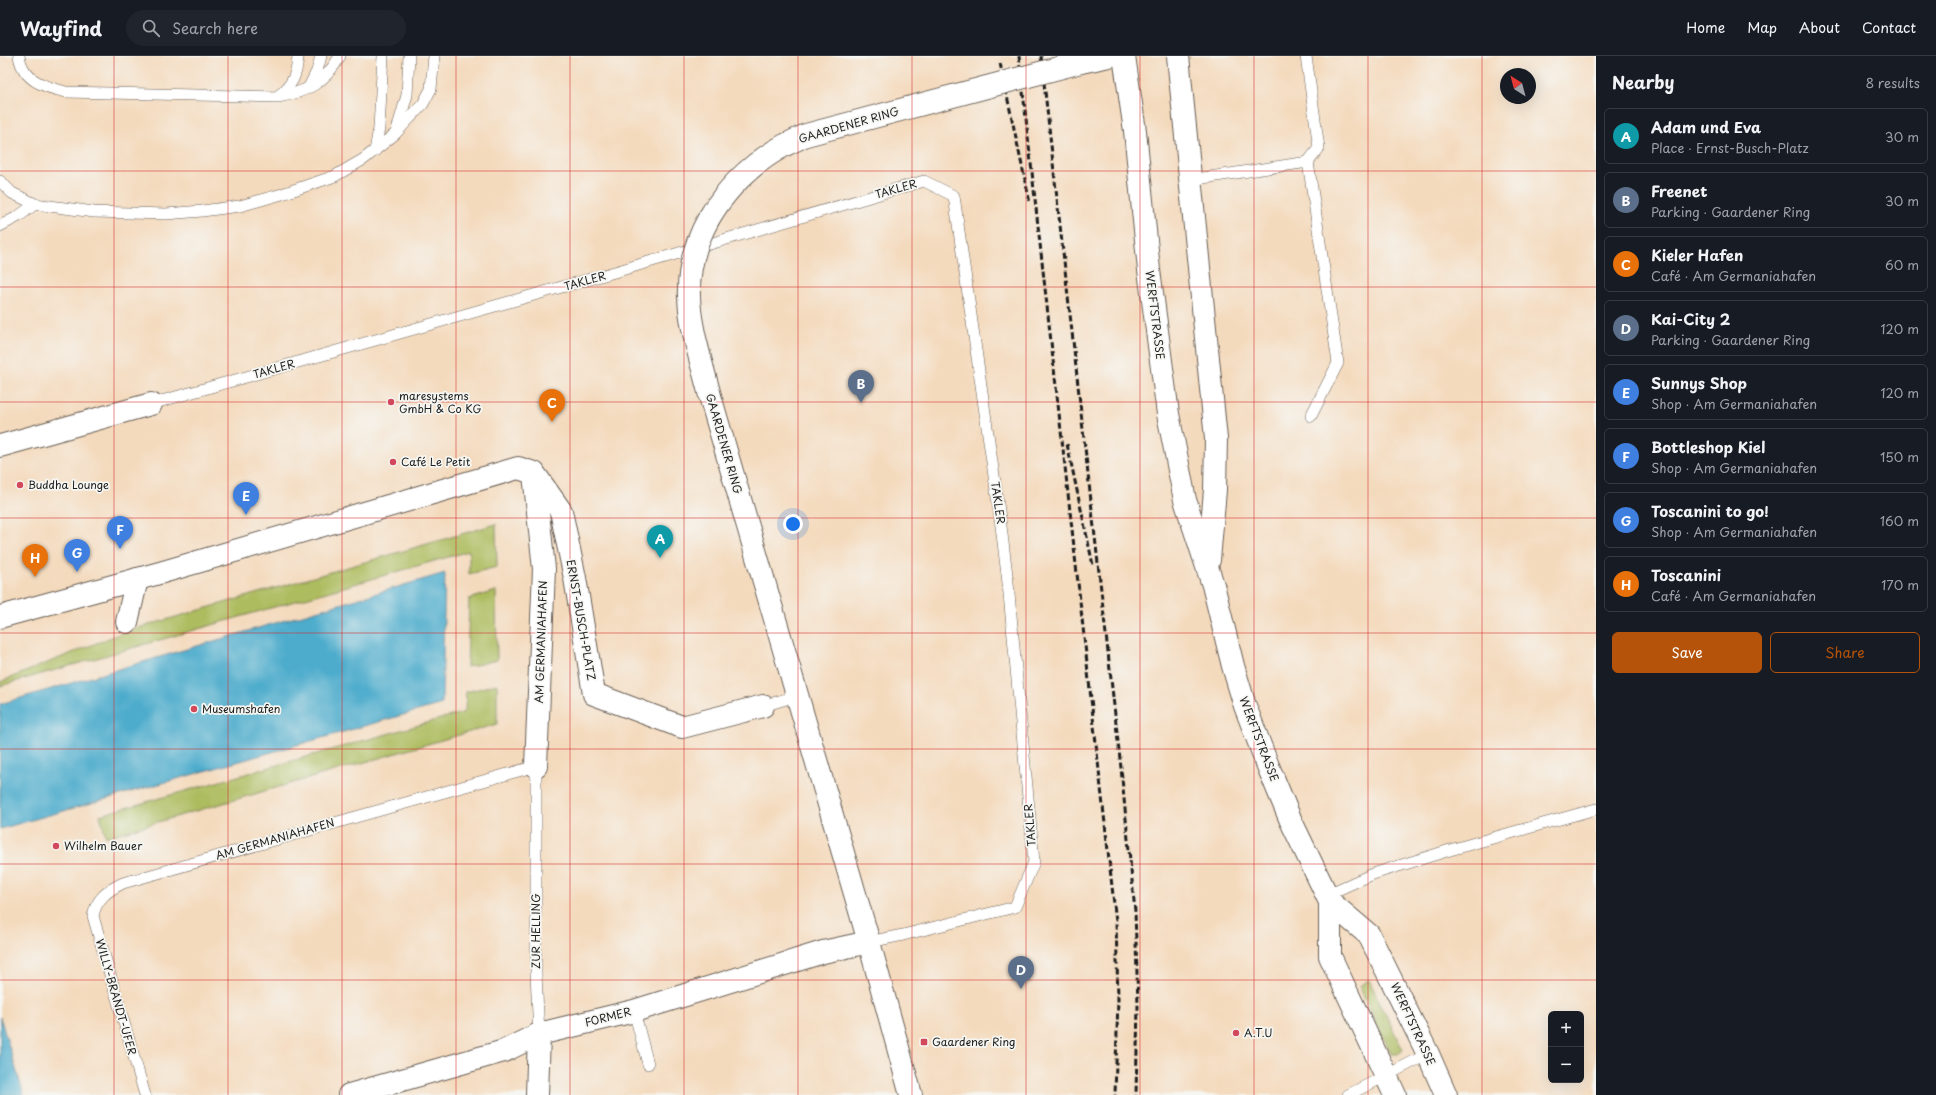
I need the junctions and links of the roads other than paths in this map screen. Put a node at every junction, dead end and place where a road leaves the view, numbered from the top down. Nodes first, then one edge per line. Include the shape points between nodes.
1 (19, 56) edge
2 (298, 56) edge
3 (321, 56) edge
4 (340, 56) edge
5 (383, 56) edge
6 (409, 56) edge
7 (434, 56) edge
8 (1109, 56) edge
9 (1124, 56) edge
10 (1178, 56) edge
11 (1306, 56) edge
12 (309, 88) junction
13 (278, 97) junction
14 (395, 134) junction
15 (375, 151) junction
16 (1308, 162) junction
17 (1190, 180) junction
18 (0, 181) edge
19 (35, 204) junction
20 (0, 226) edge
21 (151, 404) joint
22 (1312, 416) dead end
23 (0, 446) edge
24 (534, 473) junction
25 (1209, 569) junction
26 (137, 579) junction
27 (0, 617) edge
28 (127, 622) dead end
29 (796, 696) junction
30 (763, 706) joint
31 (536, 766) junction
32 (1596, 809) edge
33 (99, 899) joint
34 (1328, 899) junction
35 (869, 942) junction
36 (634, 1011) junction
37 (539, 1034) junction
38 (1428, 1054) junction
39 (648, 1064) dead end
40 (1386, 1076) junction
41 (145, 1095) edge
42 (349, 1095) edge
43 (537, 1095) edge
44 (911, 1095) edge
45 (1348, 1095) edge
46 (1395, 1095) edge
47 (1446, 1095) edge

1 - 13 lane via 21,65 36,82 46,88 66,92
2 - 13 lane via 295,77 288,89
3 - 12 lane
4 - 12 lane via 328,73
5 - 15 lane via 379,128
6 - 14 lane via 407,95
7 - 14 lane via 431,89 423,104
8 - 29 street, GAARDENER RING, bridge via 806,135 770,153 746,171 719,202 702,231 691,261 690,310 710,396
9 - 25 street, WERFTSTRASSE via 1168,414 1185,500
10 - 17 street, WERFTSTRASSE
11 - 16 lane via 1319,148
12 - 13 lane via 297,94
14 - 15 lane
15 - 19 lane via 335,176 240,206 166,214 94,212
16 - 17 lane
16 - 22 lane via 1338,363
17 - 25 street, WERFTSTRASSE via 1216,439 1216,490
18 - 19 lane via 12,193
19 - 20 lane
21 - 23 street, TAKLER
21 - 35 lane, TAKLER via 924,181 954,196 1004,547 1034,862 1015,907
24 - 26 street via 518,468
24 - 30 street, ERNST-BUSCH-PLATZ via 561,511 594,694 682,727
24 - 31 street, AM GERMANIAHAFEN via 544,570
25 - 34 street, WERFTSTRASSE via 1245,706 1288,814
26 - 27 street
26 - 28 street
29 - 30 lane
29 - 35 street, GAARDENER RING
31 - 33 lane, AM GERMANIAHAFEN via 123,883 113,887
31 - 37 lane, ZUR HELLING via 536,974
32 - 34 lane via 1372,874
33 - 41 lane, WILLY-BRANDT-UFER via 93,916
34 - 38 street, WERFTSTRASSE via 1369,935
34 - 40 street, WERFTSTRASSE via 1330,956
35 - 36 street, FORMER via 822,952
35 - 44 street, GAARDENER RING
36 - 37 street, FORMER
36 - 39 lane
37 - 42 street, FORMER via 504,1051
37 - 43 street, ZUR HELLING
38 - 40 lane
38 - 47 street, WERFTSTRASSE
40 - 45 lane
40 - 46 street, WERFTSTRASSE

